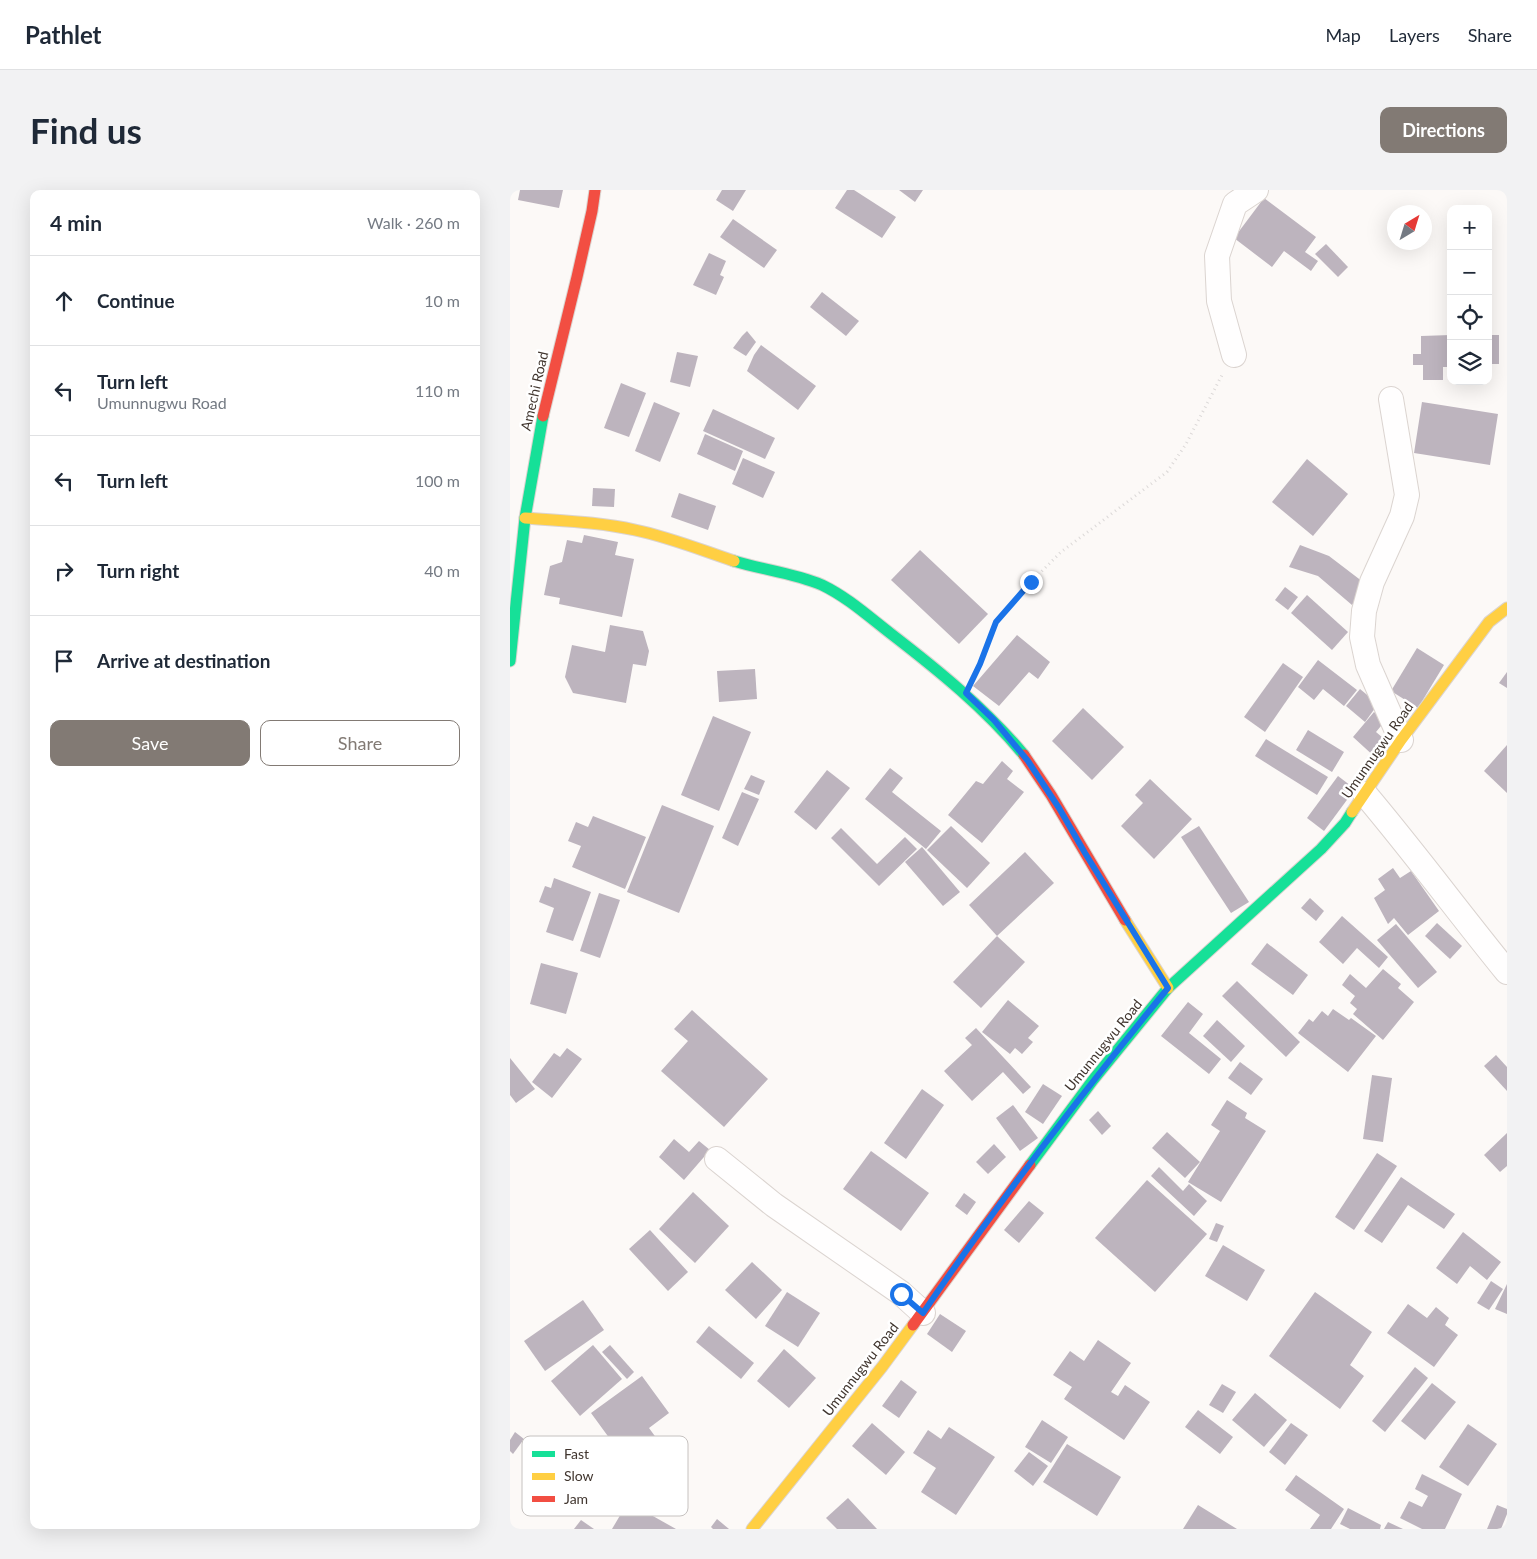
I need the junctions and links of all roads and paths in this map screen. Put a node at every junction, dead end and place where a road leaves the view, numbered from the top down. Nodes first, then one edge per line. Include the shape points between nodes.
1 (595, 190) edge
2 (1256, 190) edge
3 (1234, 355) joint
4 (1391, 399) dead end
5 (525, 518) junction
6 (1507, 608) edge
7 (510, 661) edge
8 (966, 693) junction
9 (1401, 740) junction
10 (1365, 794) junction
11 (1507, 972) edge
12 (1168, 988) junction
13 (717, 1159) dead end
14 (923, 1313) junction
15 (752, 1529) edge

1 - 5 street, Amechi Road via 540,429
2 - 3 street via 1235,204 1217,256 1219,301
3 - 8 path via 1186,444 1167,472 1061,552 996,622
4 - 9 street via 1407,495 1402,516 1372,582 1364,612 1362,637 1368,665
5 - 7 street, Amechi Road
5 - 8 street via 636,531 814,582 862,611
6 - 9 street, Umunnugwu Road via 1489,622
8 - 12 street via 1028,761
9 - 10 street, Umunnugwu Road
10 - 11 street
10 - 12 street, Umunnugwu Road via 1321,849
12 - 14 street, Umunnugwu Road via 1093,1080
13 - 14 street via 774,1206 901,1294
14 - 15 street, Umunnugwu Road

